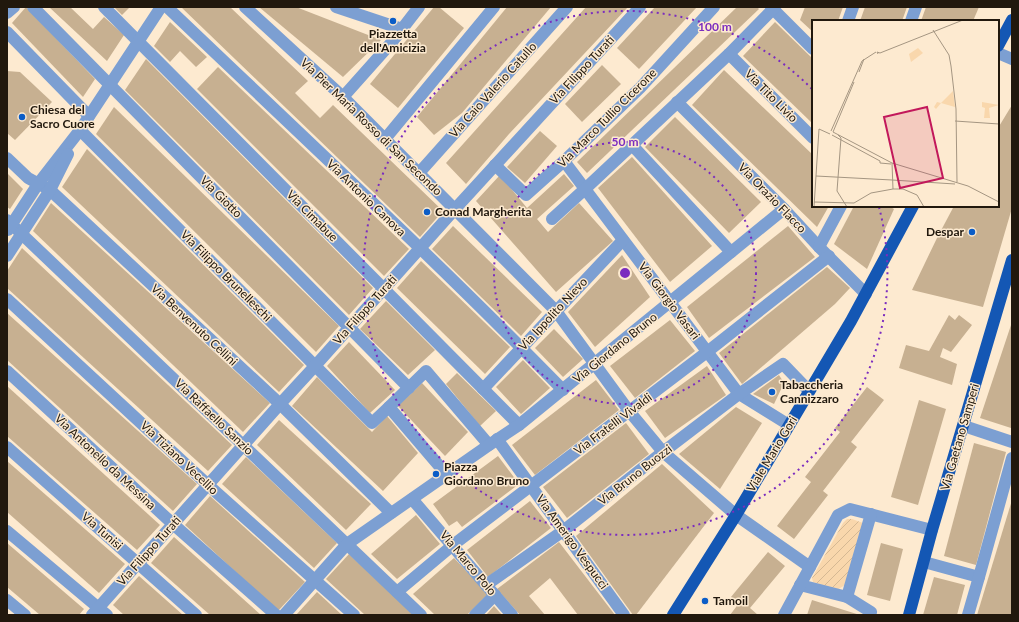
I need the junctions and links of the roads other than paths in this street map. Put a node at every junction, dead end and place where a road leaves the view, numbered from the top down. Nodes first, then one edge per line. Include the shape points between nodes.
1 (14, 7) edge
2 (33, 7) edge
3 (104, 7) edge
4 (162, 7) edge
5 (167, 7) edge
6 (245, 7) edge
7 (336, 7) edge
8 (494, 7) edge
9 (567, 7) edge
10 (640, 7) edge
11 (714, 7) edge
12 (853, 7) edge
13 (916, 7) edge
14 (773, 8) edge
15 (414, 9) edge
16 (7, 14) edge
17 (848, 20) edge
18 (911, 20) edge
19 (1012, 20) edge
20 (402, 29) junction
21 (7, 32) edge
22 (138, 42) junction
23 (999, 44) edge
24 (812, 48) edge
25 (999, 53) edge
26 (729, 54) junction
27 (1012, 59) edge
28 (110, 85) junction
29 (343, 97) junction
30 (677, 102) junction
31 (89, 116) junction
32 (80, 130) junction
33 (812, 137) edge
34 (385, 139) junction
35 (632, 145) junction
36 (7, 158) edge
37 (564, 161) junction
38 (495, 165) junction
39 (419, 173) junction
40 (38, 184) junction
41 (585, 189) junction
42 (50, 190) junction
43 (840, 207) edge
44 (911, 207) edge
45 (454, 209) junction
46 (784, 209) junction
47 (552, 219) dead end
48 (9, 225) edge
49 (22, 234) junction
50 (623, 240) junction
51 (819, 247) junction
52 (419, 249) junction
53 (731, 252) junction
54 (7, 256) edge
55 (829, 256) junction
56 (1012, 260) edge
57 (383, 289) junction
58 (866, 294) junction
59 (7, 299) edge
60 (670, 302) junction
61 (556, 311) junction
62 (349, 327) junction
63 (522, 348) junction
64 (708, 352) junction
65 (595, 364) junction
66 (315, 366) junction
67 (7, 371) edge
68 (409, 388) junction
69 (484, 389) junction
70 (563, 390) junction
71 (809, 391) junction
72 (739, 394) junction
73 (280, 404) junction
74 (389, 407) junction
75 (629, 411) junction
76 (519, 425) junction
77 (789, 425) junction
78 (964, 426) junction
79 (493, 442) junction
80 (1012, 442) edge
81 (244, 445) junction
82 (7, 447) edge
83 (663, 452) junction
84 (1012, 458) edge
85 (447, 474) junction
86 (208, 485) junction
87 (531, 486) junction
88 (412, 499) junction
89 (391, 513) junction
90 (870, 514) junction
91 (736, 515) junction
92 (173, 524) junction
93 (932, 530) junction
94 (7, 531) edge
95 (563, 531) junction
96 (347, 544) junction
97 (453, 545) junction
98 (924, 562) junction
99 (138, 563) junction
100 (810, 566) junction
101 (979, 577) junction
102 (315, 580) junction
103 (800, 585) junction
104 (486, 586) junction
105 (397, 592) junction
106 (495, 595) junction
107 (847, 598) junction
108 (7, 600) edge
109 (99, 612) edge
110 (25, 615) edge
111 (196, 615) edge
112 (276, 615) edge
113 (284, 615) edge
114 (354, 615) edge
115 (421, 615) edge
116 (475, 615) edge
117 (512, 615) edge
118 (624, 615) edge
119 (673, 615) edge
120 (784, 615) edge
121 (870, 615) edge
122 (909, 615) edge
123 (968, 615) edge

1 - 16 street
2 - 28 street, Via Giotto
3 - 22 street, Via Cimabue
4 - 22 street
5 - 52 street, Via Antonio Canova
6 - 29 street, Via Pier Maria Rosso di San Secondo
7 - 20 street
8 - 34 street
9 - 39 street, Via Caio Valerio Catullo
10 - 38 street, Via Filippo Turati
11 - 37 street, Via Marco Tullio Cicerone via 640,88
12 - 17 street
13 - 18 street
14 - 24 street
14 - 26 street
15 - 20 street
19 - 23 main road
20 - 29 street
21 - 31 street
22 - 28 street
22 - 57 street, Via Cimabue
25 - 27 street
26 - 30 street
26 - 33 street, Via Tito Livio
28 - 31 street
28 - 62 street, Via Giotto
29 - 34 street, Via Pier Maria Rosso di San Secondo
30 - 35 street
30 - 46 street, Via Orazio Flacco
31 - 32 street
32 - 40 street
32 - 42 street
32 - 66 street, Via Filippo Brunelleschi
34 - 39 street, Via Pier Maria Rosso di San Secondo
35 - 41 street
35 - 53 street
36 - 40 street, Via Benvenuto Cellini
37 - 38 street, Via Marco Tullio Cicerone via 526,195
37 - 41 street, Via Giorgio Vasari
38 - 45 street, Via Filippo Turati
39 - 45 street, Via Pier Maria Rosso di San Secondo
40 - 42 street, Via Benvenuto Cellini
40 - 48 street
41 - 47 street
41 - 50 street, Via Giorgio Vasari
42 - 49 street
42 - 73 street, Via Benvenuto Cellini
43 - 51 street
44 - 58 main road, Viale Mario Gori
45 - 52 street, Via Filippo Turati
45 - 61 street, Via Pier Maria Rosso di San Secondo
46 - 51 street, Via Orazio Flacco
46 - 53 street, Via Giordano Bruno
48 - 49 street, Via Raffaello Sanzio
49 - 54 street
49 - 81 street, Via Raffaello Sanzio
50 - 60 street, Via Giorgio Vasari
50 - 61 street, Via Ippolito Nievo
51 - 55 street, Via Orazio Flacco
52 - 57 street, Via Filippo Turati
52 - 63 street, Via Antonio Canova
53 - 60 street, Via Giordano Bruno
55 - 58 street, Via Orazio Flacco
55 - 64 street, Via Fratelli Vivaldi
56 - 78 main road, Via Gaetano Samperi
57 - 62 street, Via Filippo Turati
57 - 69 street, Via Cimabue
58 - 71 main road, Viale Mario Gori
59 - 86 street, Via Tiziano Vecellio
60 - 64 street, Via Giorgio Vasari
60 - 65 street, Via Giordano Bruno
61 - 63 street, Via Ippolito Nievo
61 - 65 street, Via Pier Maria Rosso di San Secondo
62 - 66 street, Via Filippo Turati
62 - 68 street, Via Giotto
63 - 69 street, Via Ippolito Nievo
63 - 70 street, Via Antonio Canova
64 - 72 street, Via Giorgio Vasari
64 - 75 street, Via Fratelli Vivaldi
65 - 70 street, Via Giordano Bruno
65 - 75 street, Via Pier Maria Rosso di San Secondo
66 - 73 street, Via Filippo Turati
66 - 74 street, Via Filippo Brunelleschi via 372,423
67 - 92 street, Via Antonello da Messina
68 - 74 street
68 - 79 street, Via Amerigo Vespucci via 426,371 475,429
69 - 76 street, Via Cimabue
70 - 76 street, Via Giordano Bruno
71 - 72 street, Via Bruno Buozzi via 783,364
71 - 77 main road, Viale Mario Gori
72 - 77 street, Via Giorgio Vasari
72 - 83 street, Via Bruno Buozzi
73 - 81 street, Via Filippo Turati
73 - 89 street, Via Benvenuto Cellini
74 - 85 street
75 - 83 street, Via Pier Maria Rosso di San Secondo
75 - 87 street, Via Fratelli Vivaldi
76 - 79 street, Via Giordano Bruno
77 - 91 main road, Viale Mario Gori
78 - 80 street
78 - 93 main road, Via Gaetano Samperi
79 - 85 street, Via Giordano Bruno
79 - 87 street, Via Amerigo Vespucci via 505,450
81 - 86 street, Via Filippo Turati
81 - 96 street, Via Raffaello Sanzio
82 - 99 street, Via Tunisi
83 - 91 street, Via Pier Maria Rosso di San Secondo
83 - 95 street, Via Bruno Buozzi
84 - 101 street
85 - 88 street, Via Giordano Bruno
86 - 92 street, Via Filippo Turati
86 - 102 street, Via Tiziano Vecellio
87 - 95 street, Via Amerigo Vespucci
87 - 97 street, Via Fratelli Vivaldi
88 - 89 street, Via Giordano Bruno
88 - 97 street, Via Marco Polo
89 - 96 street, Via Giordano Bruno
90 - 93 street
90 - 100 street via 850,509 838,515
90 - 107 street
91 - 100 street, Via Pier Maria Rosso di San Secondo
91 - 119 main road, Viale Mario Gori
92 - 99 street, Via Filippo Turati
92 - 112 street, Via Antonello da Messina
93 - 98 main road, Via Gaetano Samperi
94 - 109 street
95 - 104 street, Via Bruno Buozzi
95 - 118 street, Via Amerigo Vespucci
96 - 102 street, Via Giordano Bruno
96 - 105 street, Via Raffaello Sanzio
97 - 104 street, Via Marco Polo
97 - 105 street, Via Fratelli Vivaldi
98 - 101 street
98 - 122 main road, Via Gaetano Samperi
99 - 109 street, Via Filippo Turati
99 - 111 street, Via Tunisi
100 - 103 street
101 - 123 street
102 - 113 street, Via Giordano Bruno
102 - 114 street, Via Tiziano Vecellio
103 - 107 street
103 - 120 street
104 - 106 street, Via Marco Polo
105 - 115 street, Via Raffaello Sanzio
106 - 116 street
106 - 117 street, Via Marco Polo
107 - 121 street via 871,612
108 - 110 street

